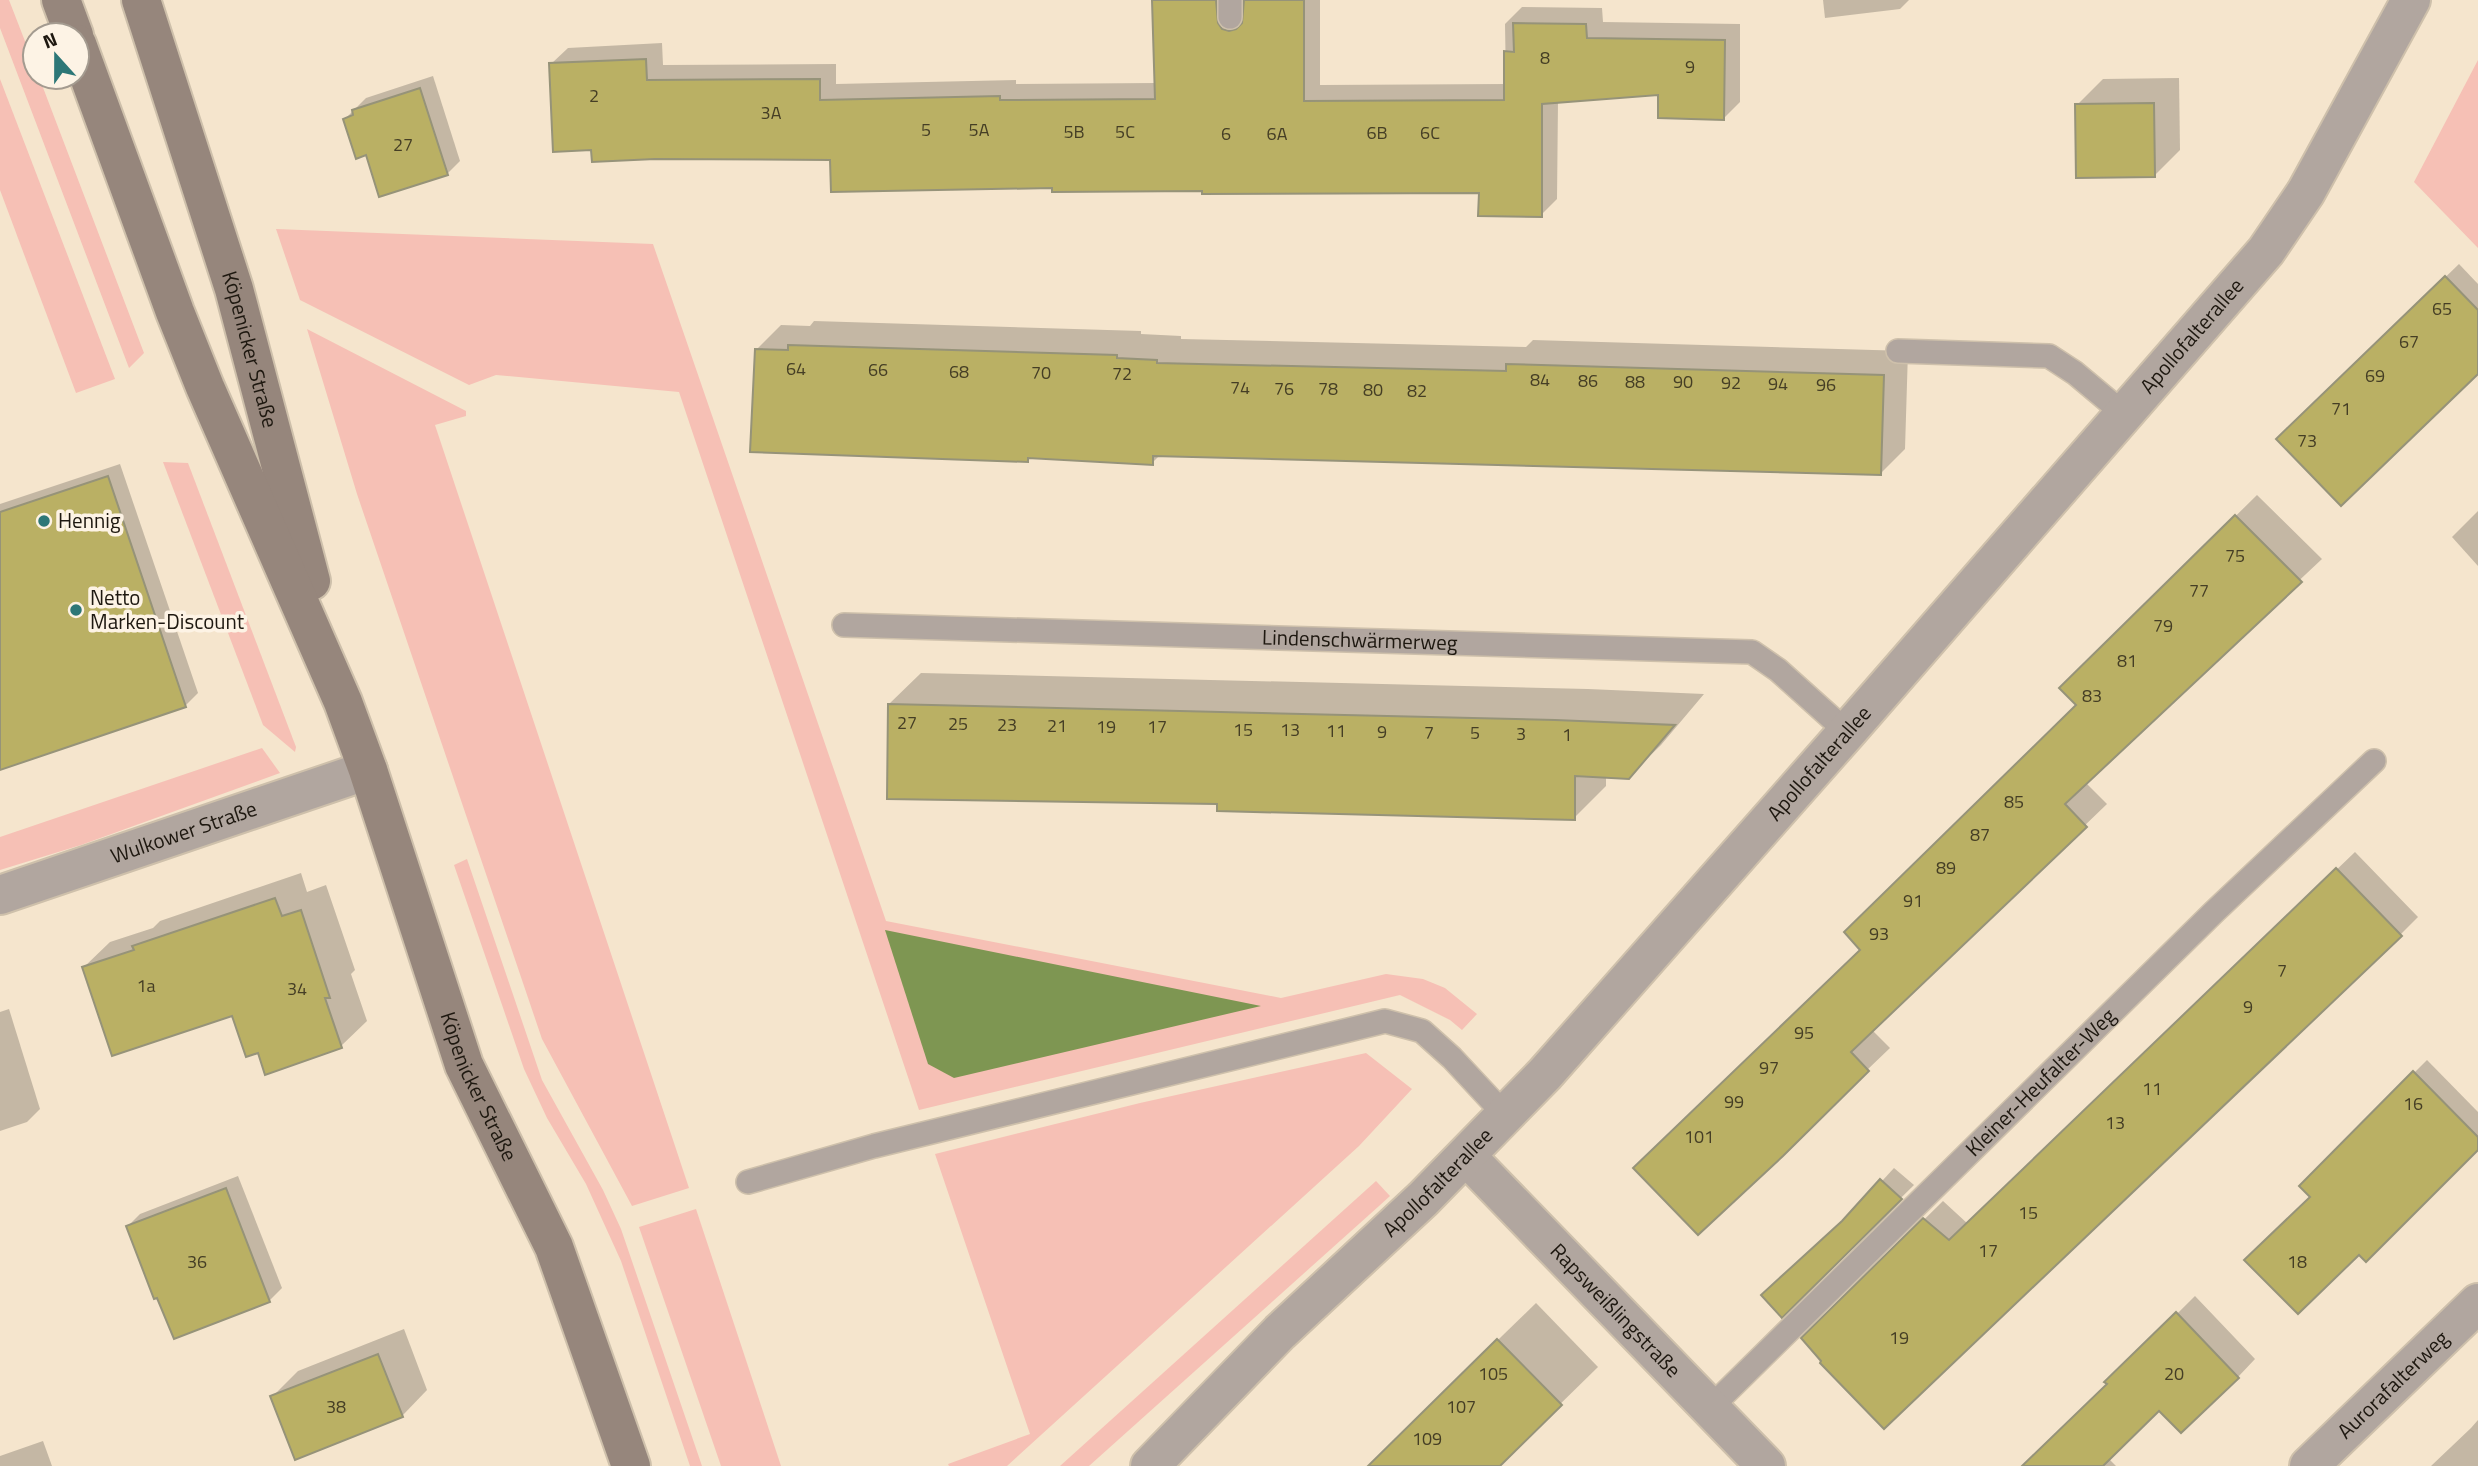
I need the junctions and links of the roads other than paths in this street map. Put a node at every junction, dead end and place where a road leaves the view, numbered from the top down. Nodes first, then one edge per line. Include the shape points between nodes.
1 (61, 0) edge
2 (141, 0) edge
3 (2411, 0) edge
4 (69, 21) edge
5 (91, 82) edge
6 (1898, 351) dead end
7 (2124, 414) junction
8 (844, 625) dead end
9 (343, 702) junction
10 (1847, 732) junction
11 (2374, 761) dead end
12 (368, 770) junction
13 (0, 895) edge
14 (1505, 1115) junction
15 (1466, 1156) junction
16 (748, 1182) dead end
17 (2478, 1303) edge
18 (1710, 1408) junction
19 (1163, 1461) edge
20 (631, 1466) edge
21 (1766, 1466) edge
22 (2309, 1466) edge

1 - 4 main road
2 - 9 main road, Köpenicker Straße via 234,289
3 - 7 street, Apollofalterallee via 2306,192 2266,251
5 - 9 main road, Köpenicker Straße via 200,375
6 - 7 lane via 2049,356
7 - 10 street, Apollofalterallee
8 - 10 lane, Lindenschwärmerweg via 1752,652 1779,670
9 - 12 main road, Köpenicker Straße
10 - 14 street, Apollofalterallee
11 - 18 lane, Kleiner-Heufalter-Weg via 2214,912
12 - 13 street, Wulkower Straße
12 - 20 main road, Köpenicker Straße via 464,1065 554,1247
14 - 15 street, Apollofalterallee
14 - 16 lane via 1422,1031 1385,1021 874,1146
15 - 18 street, Rapsweißlingstraße
15 - 19 street, Apollofalterallee via 1280,1332
17 - 22 street, Aurorafalterweg
18 - 21 street, Rapsweißlingstraße

